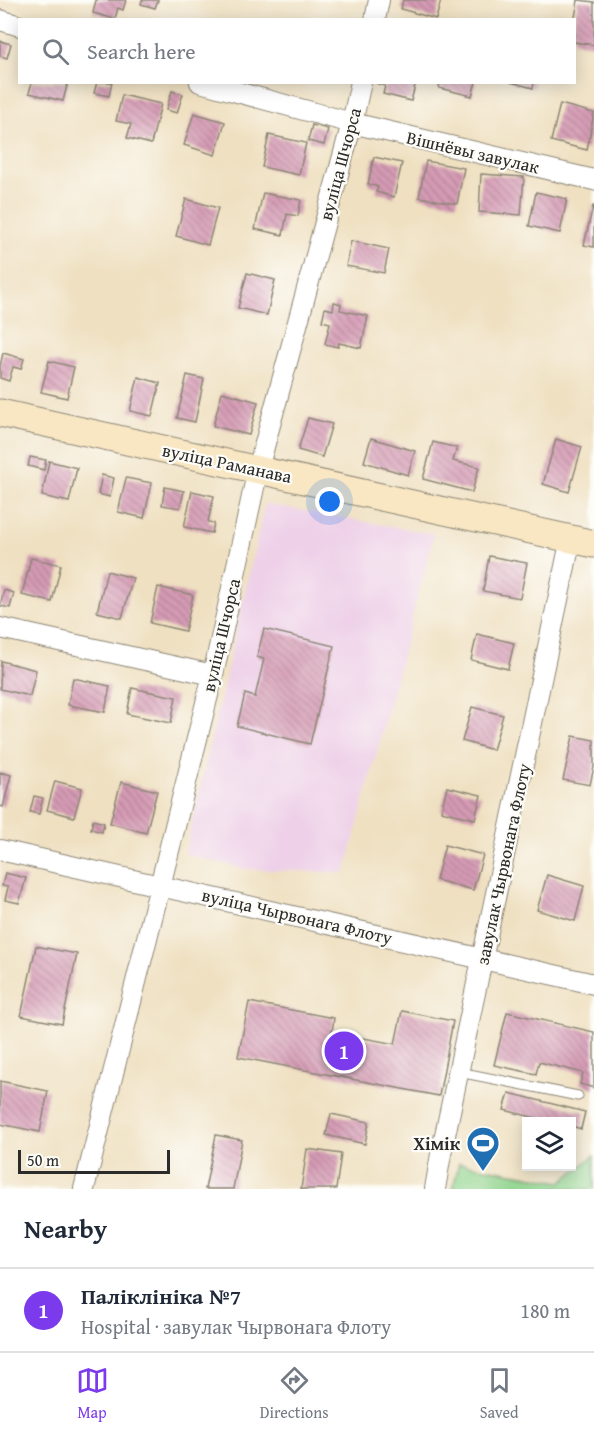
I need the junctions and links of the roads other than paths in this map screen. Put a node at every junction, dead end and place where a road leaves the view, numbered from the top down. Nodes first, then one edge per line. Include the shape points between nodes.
1 (379, 0) edge
2 (375, 18) edge
3 (0, 20) edge
4 (18, 25) edge
5 (207, 84) edge
6 (361, 84) edge
7 (352, 123) junction
8 (594, 180) edge
9 (0, 413) edge
10 (258, 469) junction
11 (582, 541) edge
12 (0, 628) edge
13 (213, 675) junction
14 (0, 850) edge
15 (161, 886) junction
16 (483, 958) junction
17 (594, 984) edge
18 (459, 1072) junction
19 (578, 1096) dead end
20 (84, 1189) edge
21 (435, 1189) edge

1 - 2 street
3 - 4 street
5 - 7 street, Вішнёвы завулак
6 - 7 street, вуліца Шчорса
7 - 8 street, Вішнёвы завулак
7 - 10 street, вуліца Шчорса
9 - 10 main road, вуліца Раманава
10 - 11 main road, вуліца Раманава
10 - 13 street, вуліца Шчорса
11 - 16 street, завулак Чырвонага Флоту
12 - 13 street
13 - 15 street, вуліца Шчорса
14 - 15 street, вуліца Чырвонага Флоту
15 - 16 street, вуліца Чырвонага Флоту
15 - 20 street, вуліца Шчорса
16 - 17 street, вуліца Чырвонага Флоту
16 - 18 street, завулак Чырвонага Флоту
18 - 19 lane
18 - 21 street, завулак Чырвонага Флоту

